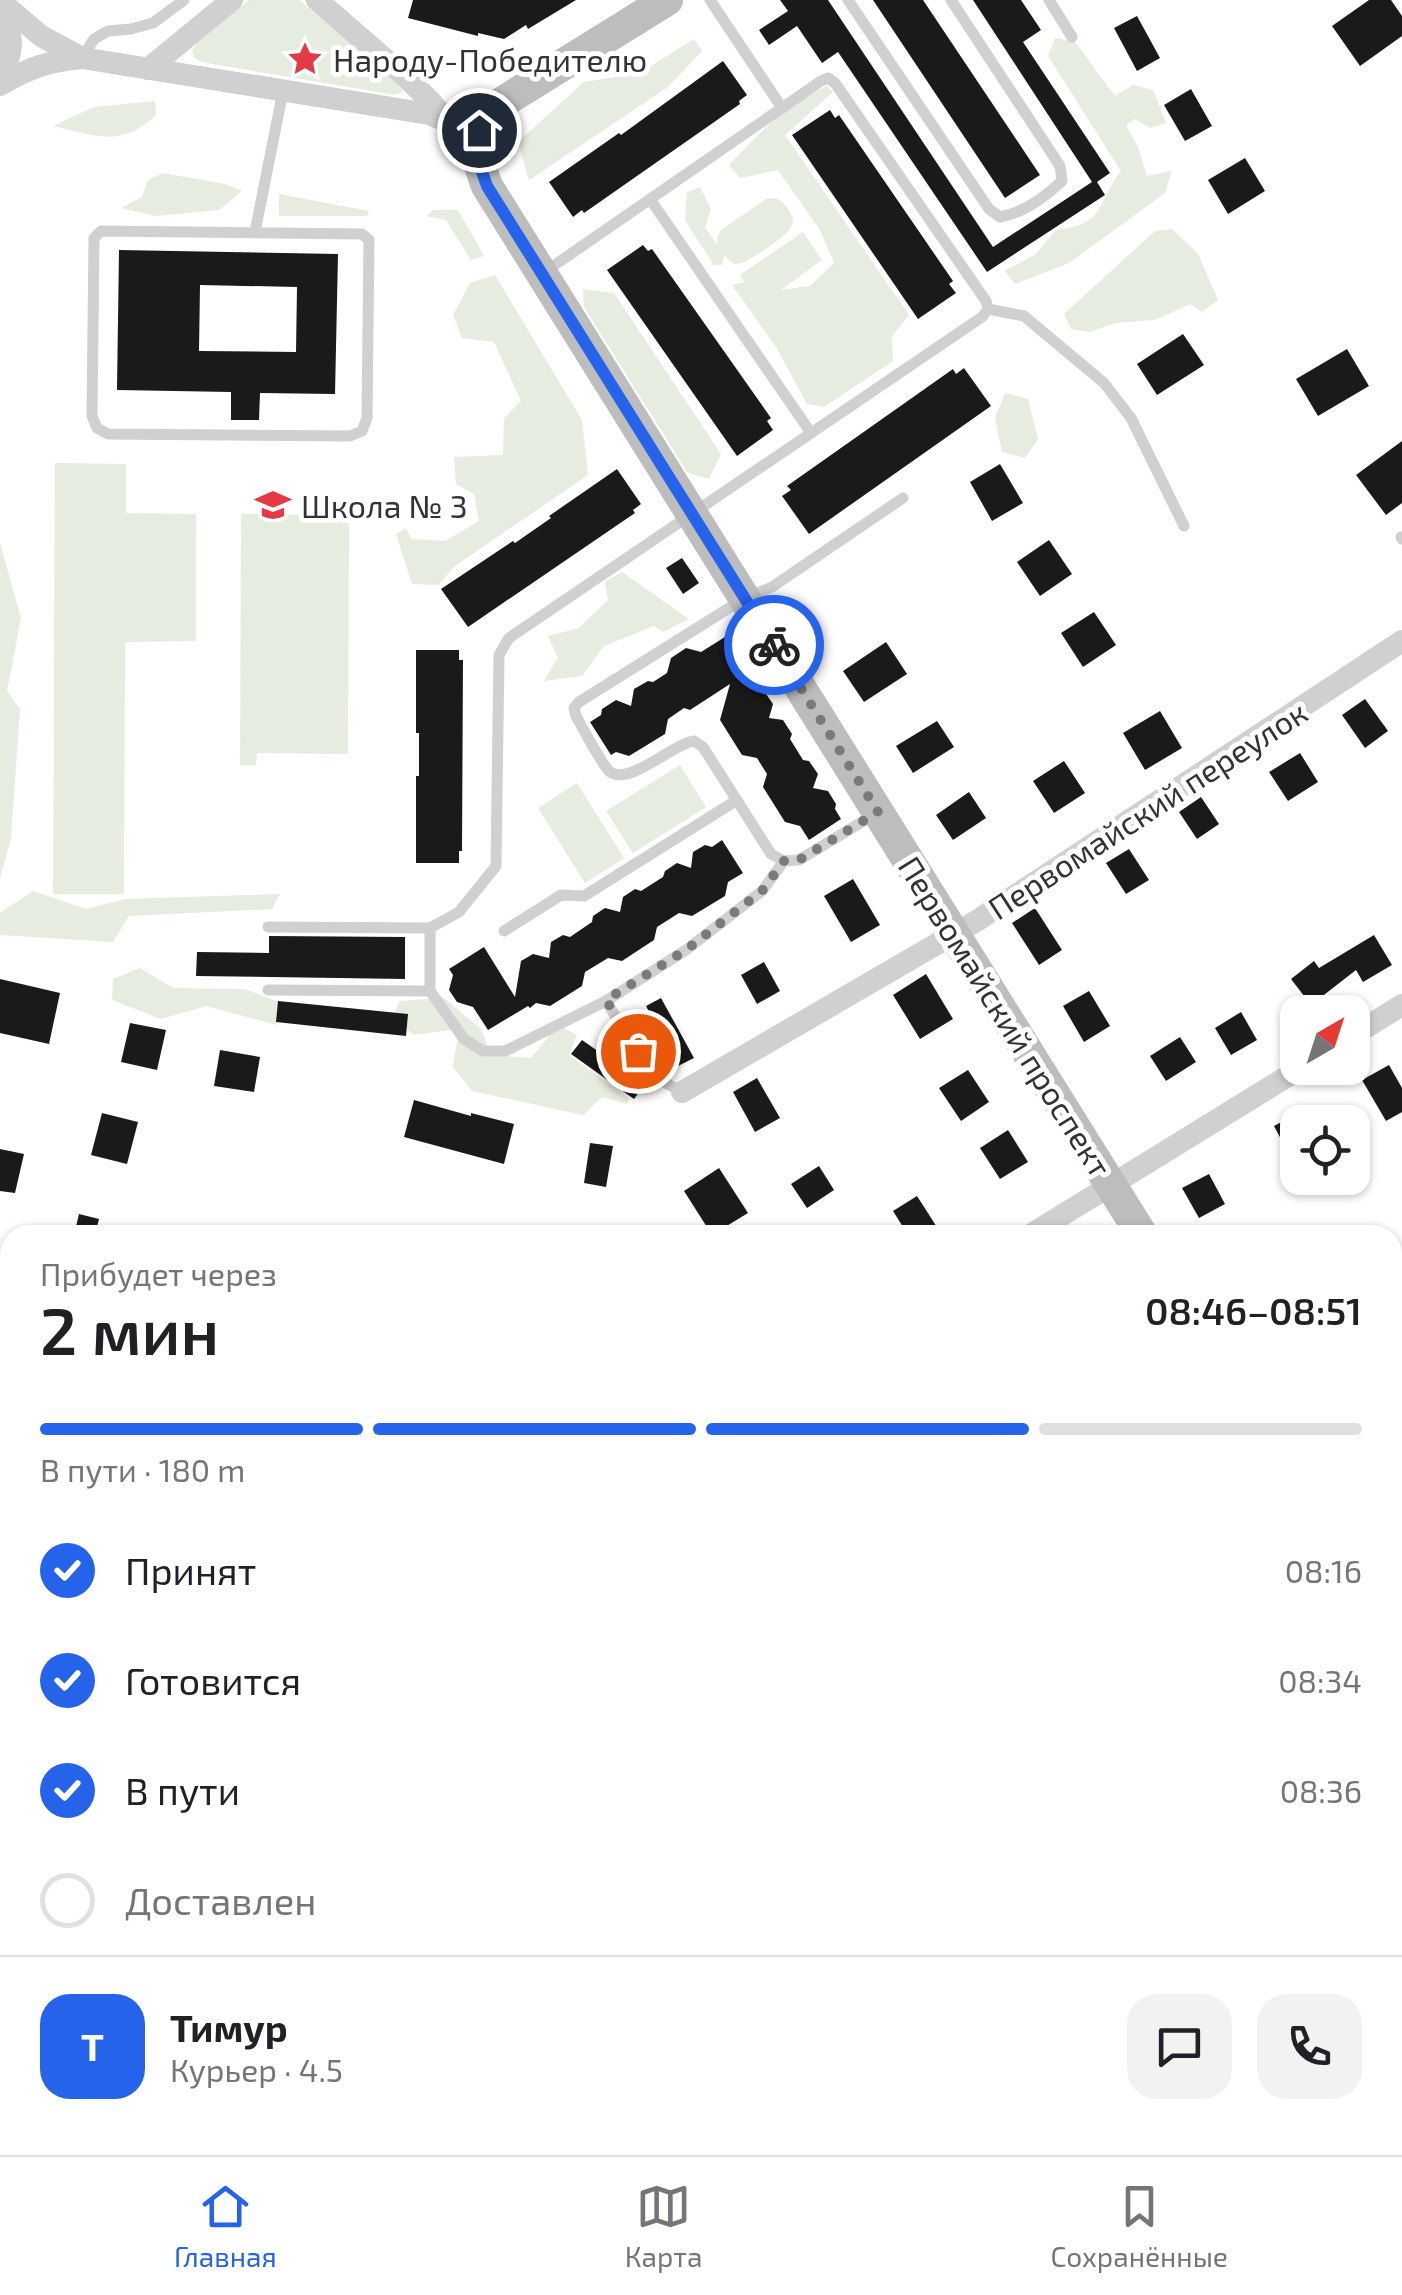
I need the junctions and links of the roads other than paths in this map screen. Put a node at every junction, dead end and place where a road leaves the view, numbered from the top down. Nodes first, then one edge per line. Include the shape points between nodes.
1 (184, 0) edge
2 (232, 0) edge
3 (317, 0) edge
4 (667, 0) edge
5 (710, 0) edge
6 (848, 0) edge
7 (951, 0) edge
8 (1048, 0) edge
9 (0, 5) edge
10 (1072, 37) dead end
11 (183, 40) junction
12 (82, 58) junction
13 (148, 69) junction
14 (0, 76) edge
15 (196, 76) junction
16 (408, 79) junction
17 (0, 86) edge
18 (283, 90) junction
19 (391, 108) junction
20 (782, 108) junction
21 (475, 129) junction
22 (650, 199) junction
23 (255, 232) junction
24 (542, 274) junction
25 (988, 309) junction
26 (812, 432) junction
27 (903, 498) dead end
28 (692, 512) junction
29 (1184, 526) dead end
30 (745, 598) junction
31 (1402, 641) edge
32 (736, 800) junction
33 (878, 812) junction
34 (784, 861) junction
35 (268, 927) dead end
36 (430, 928) junction
37 (504, 931) dead end
38 (955, 934) junction
39 (268, 990) dead end
40 (430, 991) junction
41 (606, 1000) junction
42 (1402, 1005) edge
43 (1370, 1025) edge
44 (1280, 1081) edge
45 (682, 1092) joint
46 (1111, 1185) junction
47 (1046, 1225) edge
48 (1136, 1225) edge

1 - 12 lane via 153,23 108,31
2 - 11 street
3 - 16 street
4 - 21 street
5 - 20 lane
6 - 7 lane via 989,208 1000,217 1015,214 1062,181 1060,166
8 - 10 lane
9 - 12 street
9 - 14 street via 10,29 10,60
11 - 13 street
11 - 15 street via 178,63
12 - 13 street
12 - 17 street via 55,60
13 - 15 street
15 - 18 street
16 - 19 street via 409,99
16 - 21 street
18 - 19 street
18 - 23 lane
19 - 21 street
20 - 22 lane
20 - 25 lane via 820,80 835,83
21 - 24 street, Первомайский проспект via 487,186
22 - 24 lane
22 - 26 lane
23 - 23 lane via 362,234 369,240 362,431 108,434 97,428 94,238 100,231
24 - 28 street, Первомайский проспект
25 - 26 lane
25 - 29 lane via 1024,316 1104,383 1131,418
26 - 28 lane
27 - 30 lane via 772,587
28 - 30 street, Первомайский проспект
28 - 36 lane via 509,638 498,654 496,866 458,912
30 - 32 lane via 574,708 610,771 630,775 694,741
30 - 33 street, Первомайский проспект
31 - 38 street, Первомайский переулок
32 - 34 lane via 770,854
32 - 37 lane via 584,896 562,894
33 - 34 lane via 799,860
33 - 38 street, Первомайский проспект
34 - 41 lane via 762,891
35 - 36 lane
36 - 40 lane
38 - 45 street, Первомайский переулок
38 - 46 street, Первомайский проспект
39 - 40 lane
40 - 41 lane via 464,1040 483,1051 505,1051
41 - 45 lane via 662,1081
42 - 43 street
44 - 46 street
46 - 47 street
46 - 48 street, Первомайский проспект

